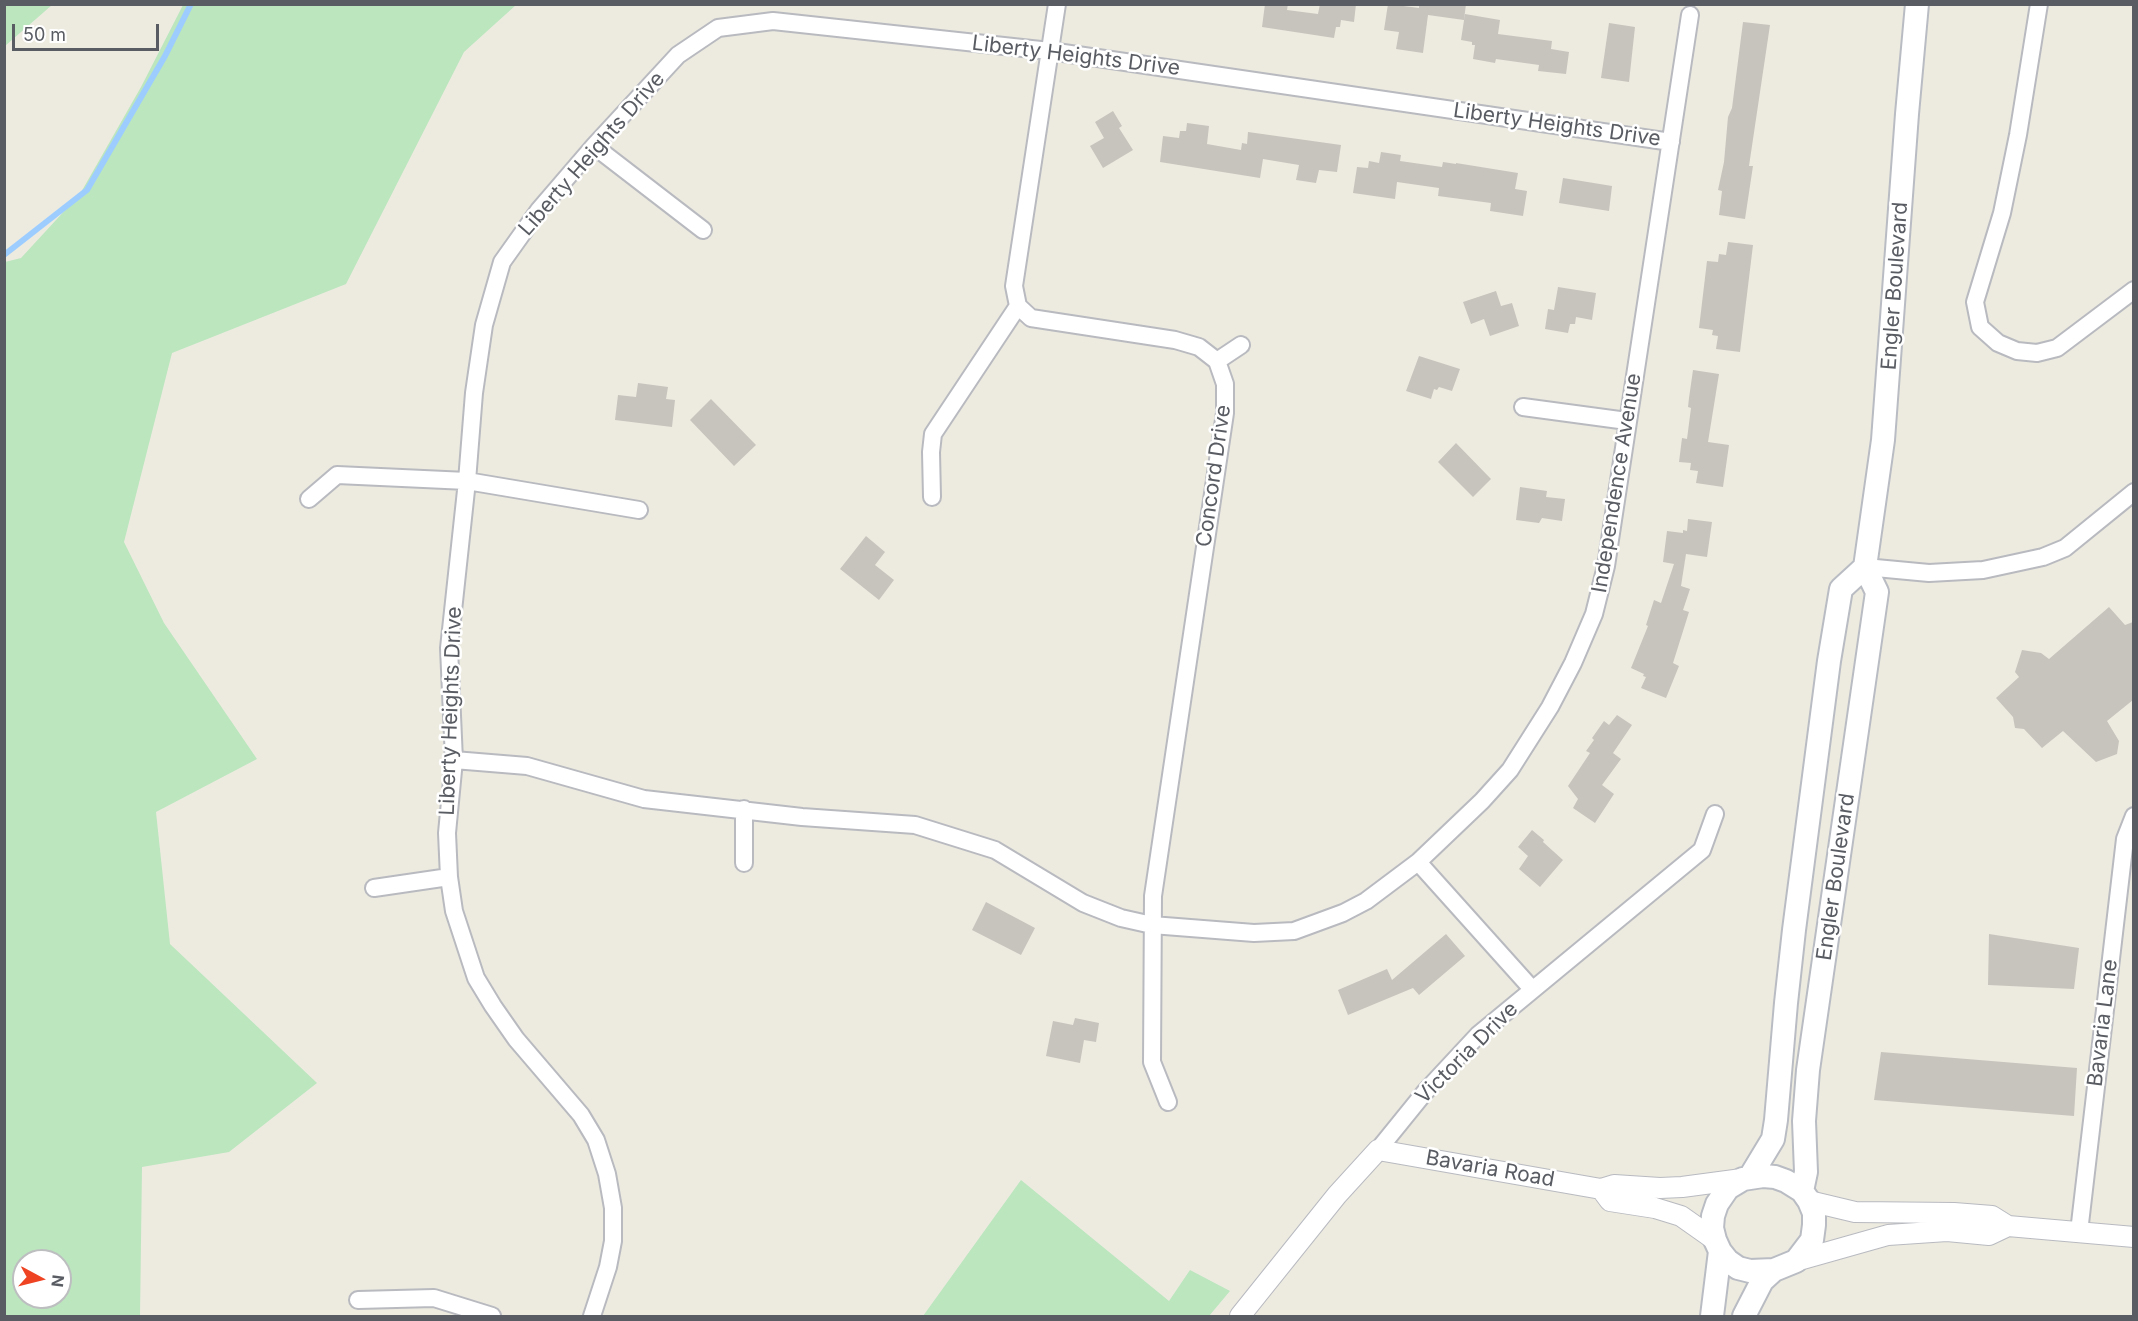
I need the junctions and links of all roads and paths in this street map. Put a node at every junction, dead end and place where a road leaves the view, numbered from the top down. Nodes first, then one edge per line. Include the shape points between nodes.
1 (1057, 4) edge
2 (1917, 4) edge
3 (2038, 4) edge
4 (1690, 15) dead end
5 (1050, 51) junction
6 (1671, 142) junction
7 (594, 146) junction
8 (703, 230) dead end
9 (2133, 290) edge
10 (1018, 306) junction
11 (1241, 345) dead end
12 (1217, 360) junction
13 (1523, 407) dead end
14 (1628, 420) junction
15 (468, 481) junction
16 (2133, 492) edge
17 (932, 497) dead end
18 (309, 499) dead end
19 (639, 510) dead end
20 (1865, 567) junction
21 (454, 760) junction
22 (744, 809) junction
23 (1715, 814) dead end
24 (2133, 816) edge
25 (1418, 862) junction
26 (744, 863) dead end
27 (449, 877) junction
28 (374, 888) dead end
29 (1152, 925) junction
30 (1532, 989) junction
31 (1168, 1102) dead end
32 (1378, 1150) junction
33 (1747, 1178) junction
34 (1602, 1189) junction
35 (1806, 1196) junction
36 (2008, 1226) junction
37 (2079, 1232) junction
38 (2133, 1237) edge
39 (1718, 1246) junction
40 (1796, 1261) junction
41 (1774, 1270) junction
42 (358, 1300) dead end
43 (492, 1317) edge
44 (592, 1317) edge
45 (1240, 1317) edge
46 (1712, 1317) edge
47 (1744, 1317) edge

1 - 5 street
2 - 20 main road, Engler Boulevard via 1883,440
3 - 9 street via 2002,213 1975,302 1980,327 1998,343 2017,351 2037,353 2058,348
4 - 6 street, Independence Avenue
5 - 6 street, Liberty Heights Drive
5 - 7 street, Liberty Heights Drive via 773,21 718,28 678,55
5 - 10 street via 1014,286
6 - 14 street, Independence Avenue
7 - 8 street
7 - 15 street, Liberty Heights Drive via 538,210 502,262 484,325 474,393
10 - 12 street via 1032,318 1191,344
10 - 17 street via 933,434
11 - 12 street
12 - 29 street, Concord Drive via 1225,384 1225,413 1153,896
13 - 14 street
14 - 25 street, Independence Avenue via 1606,566 1594,614 1573,663 1510,770
15 - 18 street via 337,475
15 - 19 street
15 - 21 street, Liberty Heights Drive via 449,648
16 - 20 street via 2065,548 2043,557 1983,570 1929,573
20 - 33 main road, Engler Boulevard via 1841,589 1828,661 1794,930 1773,1139
20 - 35 main road, Engler Boulevard via 1877,592 1808,1070 1804,1121
21 - 22 street, Independence Avenue via 527,766 644,799
21 - 27 street, Liberty Heights Drive via 447,833
22 - 26 street
22 - 29 street, Independence Avenue via 915,825 995,850 1083,903
23 - 30 street, Victoria Drive via 1702,850
24 - 37 street, Bavaria Lane via 2125,839
25 - 29 street, Independence Avenue via 1366,901 1294,931 1254,933
25 - 30 street
27 - 28 street
27 - 44 street, Liberty Heights Drive via 454,911 476,978 516,1039 581,1115 596,1140 613,1208 613,1241 609,1267
29 - 31 street, Concord Drive via 1152,1062
30 - 32 street, Victoria Drive via 1479,1035
32 - 34 street, Bavaria Road
32 - 45 street, Victoria Drive
33 - 34 street, Bavaria Road via 1682,1187 1614,1185
33 - 35 main road via 1775,1177
33 - 39 main road via 1728,1188 1717,1204 1712,1228
34 - 39 street, Bavaria Road via 1610,1201 1681,1216
35 - 36 street via 1855,1212 1992,1216
35 - 40 main road via 1814,1213 1812,1240
36 - 37 street
36 - 40 street via 1989,1234 1947,1231 1888,1235
37 - 38 street
39 - 41 main road via 1738,1268
39 - 46 main road
40 - 41 main road
41 - 47 main road via 1762,1281
42 - 43 street via 434,1298

